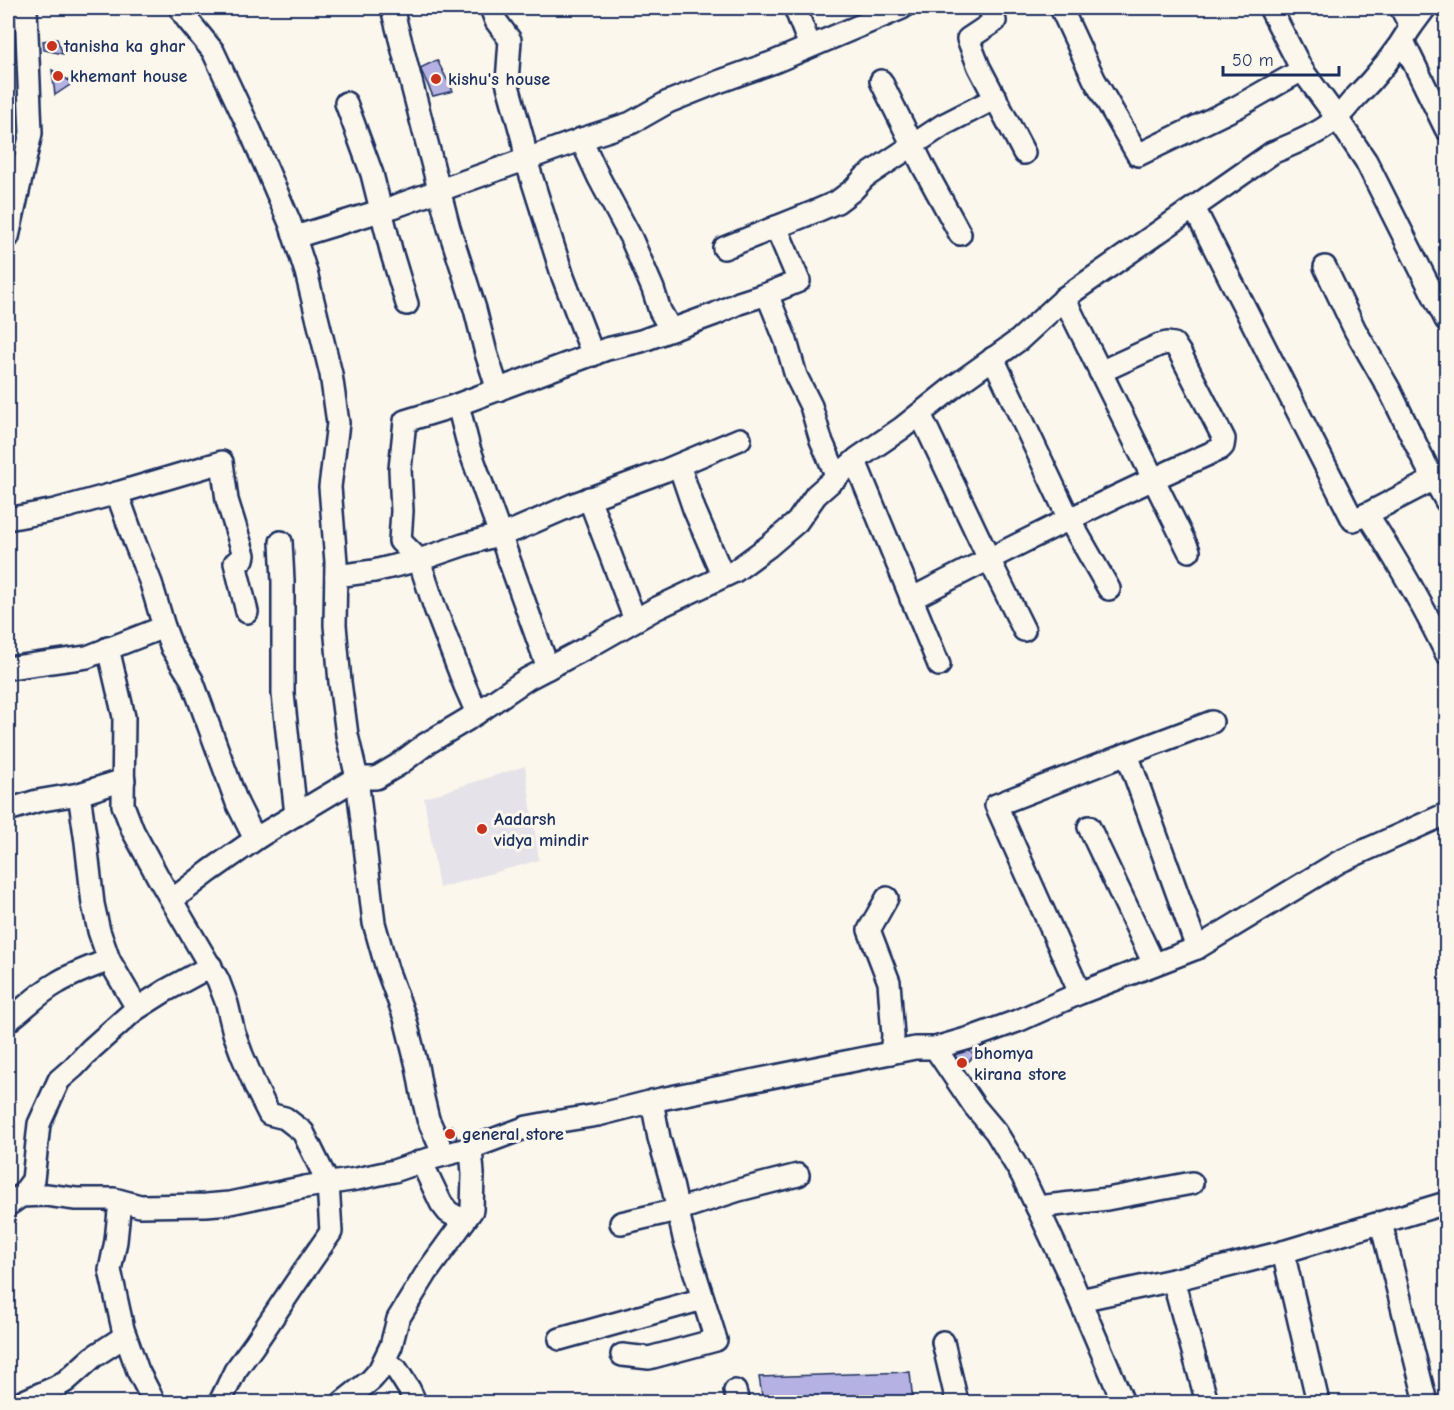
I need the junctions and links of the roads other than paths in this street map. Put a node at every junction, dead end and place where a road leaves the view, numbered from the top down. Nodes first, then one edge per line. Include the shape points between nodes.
1 (26, 8) edge
2 (180, 8) edge
3 (392, 8) edge
4 (491, 8) edge
5 (795, 8) edge
6 (903, 8) edge
7 (989, 8) edge
8 (1061, 8) edge
9 (1270, 8) edge
10 (1401, 8) edge
11 (1425, 8) edge
12 (1407, 34) junction
13 (810, 46) junction
14 (1302, 70) junction
15 (881, 81) dead end
16 (996, 98) junction
17 (346, 103) dead end
18 (1337, 118) junction
19 (1446, 127) edge
20 (581, 140) junction
21 (913, 145) junction
22 (1024, 153) dead end
23 (526, 160) junction
24 (14, 181) edge
25 (439, 190) junction
26 (1194, 208) junction
27 (381, 210) junction
28 (776, 227) junction
29 (960, 234) dead end
30 (8, 237) edge
31 (295, 237) junction
32 (724, 248) dead end
33 (1325, 267) dead end
34 (767, 294) junction
35 (1064, 298) junction
36 (408, 304) dead end
37 (1446, 320) edge
38 (671, 330) junction
39 (593, 355) junction
40 (993, 358) junction
41 (1101, 372) junction
42 (498, 390) junction
43 (458, 405) junction
44 (920, 414) junction
45 (740, 440) dead end
46 (855, 461) junction
47 (678, 465) junction
48 (1440, 476) edge
49 (837, 477) junction
50 (1153, 478) junction
51 (117, 494) junction
52 (589, 498) junction
53 (1446, 501) edge
54 (1367, 514) junction
55 (8, 517) edge
56 (1070, 519) junction
57 (500, 534) junction
58 (281, 542) dead end
59 (1188, 551) dead end
60 (989, 559) junction
61 (419, 560) junction
62 (336, 576) junction
63 (723, 576) junction
64 (1109, 589) dead end
65 (911, 599) junction
66 (247, 612) dead end
67 (635, 620) junction
68 (164, 627) junction
69 (1024, 630) dead end
70 (108, 648) junction
71 (1446, 653) edge
72 (939, 665) dead end
73 (8, 668) edge
74 (548, 668) junction
75 (477, 713) junction
76 (1212, 722) dead end
77 (1127, 754) junction
78 (357, 778) junction
79 (124, 780) junction
80 (78, 794) junction
81 (8, 810) edge
82 (1446, 814) edge
83 (296, 815) junction
84 (1089, 827) dead end
85 (260, 836) junction
86 (887, 898) dead end
87 (172, 900) junction
88 (1197, 948) junction
89 (109, 960) junction
90 (1154, 964) junction
91 (211, 966) junction
92 (1080, 993) junction
93 (135, 1010) junction
94 (8, 1021) edge
95 (935, 1048) junction
96 (891, 1053) junction
97 (652, 1101) junction
98 (471, 1148) junction
99 (444, 1155) junction
100 (421, 1161) junction
101 (798, 1175) dead end
102 (1192, 1183) dead end
103 (328, 1184) junction
104 (14, 1200) edge
105 (120, 1201) junction
106 (1446, 1203) edge
107 (1037, 1207) junction
108 (677, 1209) junction
109 (464, 1221) junction
110 (621, 1223) dead end
111 (1381, 1223) junction
112 (1282, 1252) junction
113 (1173, 1280) junction
114 (703, 1299) junction
115 (1080, 1300) junction
116 (125, 1336) junction
117 (560, 1339) dead end
118 (943, 1342) dead end
119 (622, 1355) dead end
120 (384, 1361) junction
121 (8, 1389) edge
122 (12, 1402) edge
123 (22, 1402) edge
124 (154, 1402) edge
125 (220, 1402) edge
126 (343, 1402) edge
127 (415, 1402) edge
128 (957, 1402) edge
129 (1123, 1402) edge
130 (1207, 1402) edge
131 (1318, 1402) edge
132 (1426, 1402) edge

1 - 24 street via 31,133
2 - 31 street via 213,51
3 - 25 street
4 - 23 street via 510,40 507,82
5 - 13 street
6 - 13 street
7 - 16 street via 995,21 968,39
8 - 14 street via 1094,79 1138,155
9 - 14 street
10 - 12 street
11 - 12 street
12 - 18 street
12 - 19 street
13 - 20 street via 668,102 631,123
14 - 18 street
15 - 21 street
16 - 21 street
16 - 22 street
17 - 27 street
18 - 26 street via 1272,153
18 - 37 street via 1366,162
20 - 23 street
20 - 38 street via 631,238
21 - 28 street via 865,177 837,202
21 - 29 street
23 - 25 street
23 - 39 street via 562,277
24 - 30 street
25 - 27 street
25 - 42 street
26 - 35 street
26 - 54 street via 1353,520
27 - 31 street
27 - 36 street
28 - 32 street
28 - 34 street via 799,281
31 - 62 street via 332,374 338,423 330,487
33 - 48 street via 1355,330
34 - 38 street
34 - 49 street
35 - 40 street via 1019,340
35 - 41 street
38 - 39 street
39 - 42 street
40 - 44 street
40 - 56 street
41 - 50 street
41 - 50 street via 1159,345 1174,345 1224,439 1220,449
42 - 43 street
43 - 57 street
43 - 61 street via 405,421 400,541
44 - 46 street
44 - 60 street
45 - 47 street
46 - 49 street
46 - 65 street
47 - 52 street
47 - 63 street
48 - 53 street
48 - 54 street
49 - 63 street via 816,495 797,522 735,571
50 - 56 street
50 - 59 street
51 - 55 street
51 - 66 street via 222,462 227,500 244,555 235,563
51 - 68 street
52 - 57 street
52 - 67 street
54 - 71 street via 1390,548
56 - 60 street
56 - 64 street
57 - 61 street
57 - 74 street
58 - 83 street via 283,694
60 - 65 street
60 - 69 street
61 - 62 street
61 - 75 street
62 - 78 street via 340,682
63 - 67 street
65 - 72 street
67 - 74 street
68 - 70 street
68 - 85 street via 192,680 237,803 251,831
70 - 73 street via 87,657
70 - 79 street via 124,717
74 - 75 street
75 - 78 street via 376,778
76 - 77 street
77 - 88 street
77 - 92 street via 996,805
78 - 83 street
78 - 99 street via 374,923 405,1018 428,1119
79 - 80 street
79 - 87 street via 123,805 133,831
80 - 81 street
80 - 89 street via 93,904
82 - 88 street via 1339,862
83 - 85 street
84 - 90 street
85 - 87 street
86 - 96 street via 869,930 889,982
87 - 91 street
88 - 90 street
89 - 93 street
89 - 94 street via 57,982
90 - 92 street
91 - 93 street
91 - 103 street via 242,1055 269,1114 285,1118 303,1132
92 - 95 street via 1020,1020
93 - 104 street via 59,1080 39,1124 33,1180
95 - 96 street
95 - 107 street via 996,1132
96 - 97 street
97 - 98 street via 527,1127
97 - 108 street
98 - 99 street
98 - 109 street via 472,1210
99 - 100 street
100 - 103 street via 394,1171
100 - 109 street via 441,1203
101 - 108 street
102 - 107 street
103 - 105 street via 206,1205 140,1206
103 - 125 street via 331,1232 235,1371
104 - 105 street via 46,1195
105 - 116 street via 110,1270
106 - 111 street
107 - 115 street
108 - 110 street
108 - 114 street
109 - 120 street via 398,1319
111 - 112 street
111 - 132 street
112 - 113 street
112 - 131 street
113 - 115 street
113 - 130 street
114 - 117 street
114 - 119 street via 716,1340 649,1358
115 - 129 street
116 - 123 street via 66,1381
116 - 124 street
118 - 128 street
120 - 126 street via 371,1380
120 - 127 street via 397,1370
121 - 122 street

